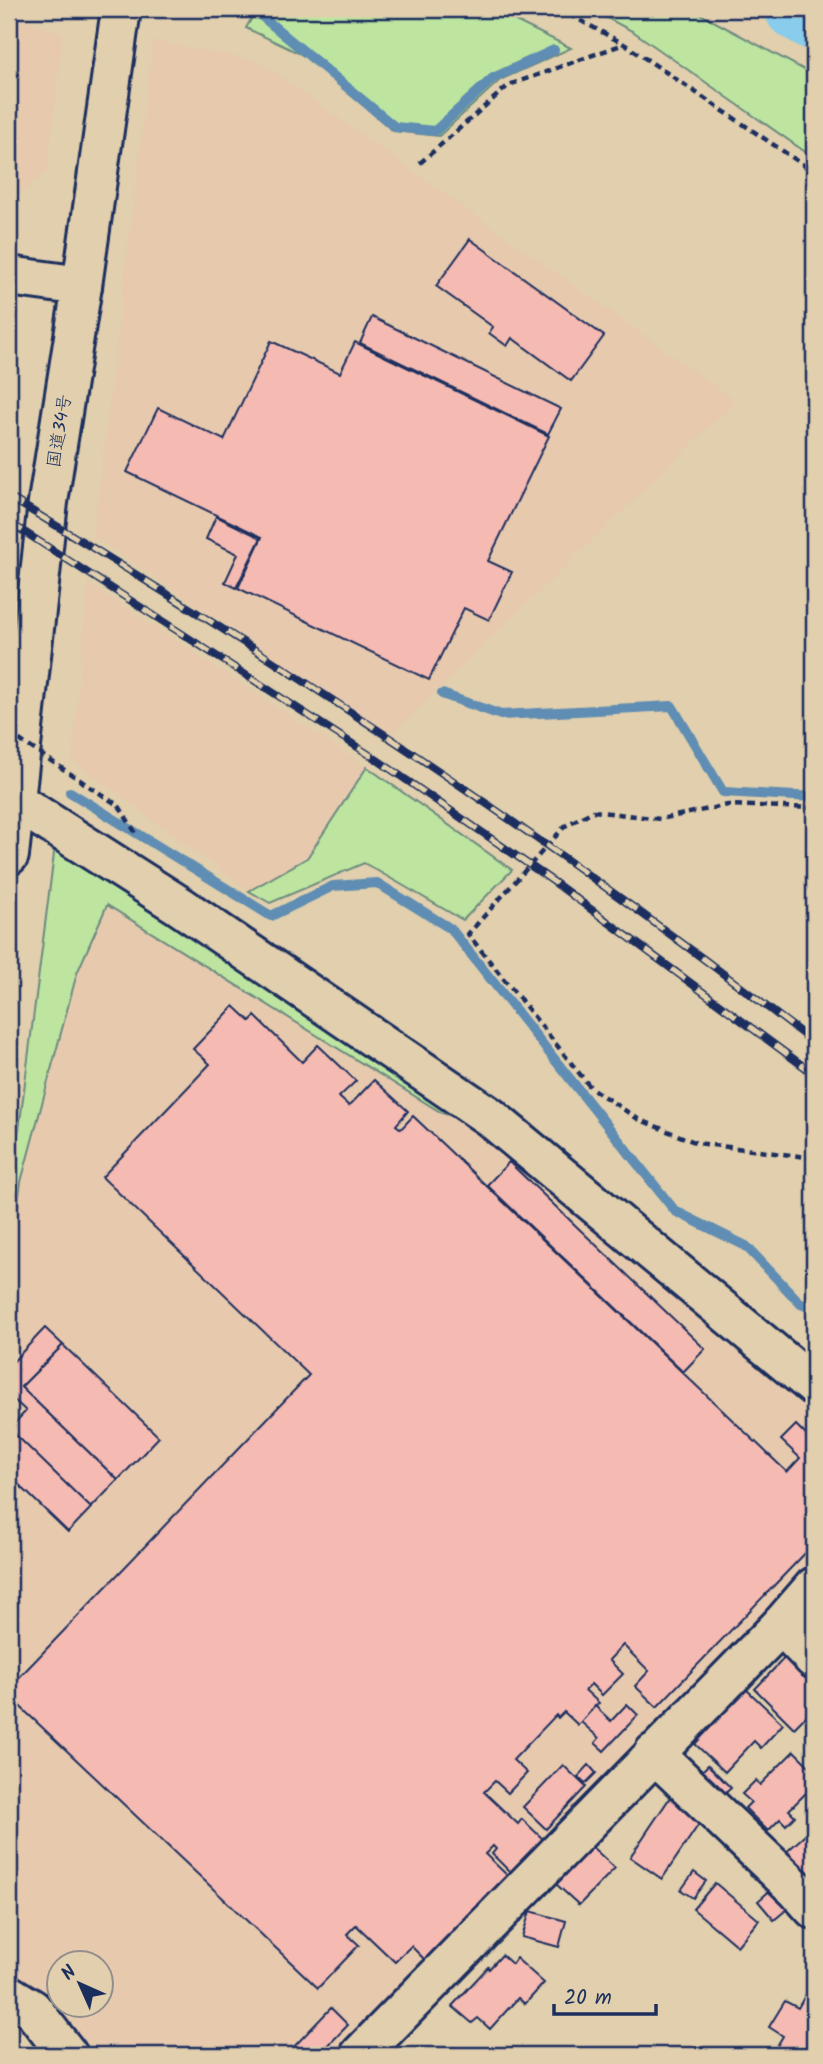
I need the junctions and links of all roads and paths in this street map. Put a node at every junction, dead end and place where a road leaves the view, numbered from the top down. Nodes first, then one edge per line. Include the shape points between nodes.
1 (121, 9) edge
2 (559, 9) edge
3 (624, 44) junction
4 (420, 163) dead end
5 (814, 172) edge
6 (9, 276) edge
7 (82, 286) junction
8 (9, 733) edge
9 (12, 799) edge
10 (119, 806) dead end
11 (814, 808) edge
12 (9, 855) edge
13 (814, 1158) edge
14 (814, 1386) edge
15 (814, 1587) edge
16 (781, 1625) junction
17 (814, 1659) edge
18 (654, 1753) junction
19 (814, 1909) edge
20 (9, 1995) edge
21 (68, 2055) edge
22 (360, 2055) edge

1 - 7 main road, 国道34号
2 - 3 path
3 - 4 path via 509,85
3 - 5 path
6 - 7 main road
7 - 9 main road, 国道34号 via 48,502
8 - 10 path, bridge
9 - 12 main road, 国道34号
9 - 14 main road via 180,906 490,1117
11 - 13 path via 728,805 660,819 593,811 565,826 468,933 591,1088 638,1119 697,1143
15 - 16 main road
16 - 17 main road
16 - 18 main road
18 - 19 main road
18 - 22 main road
20 - 21 main road via 32,2009

